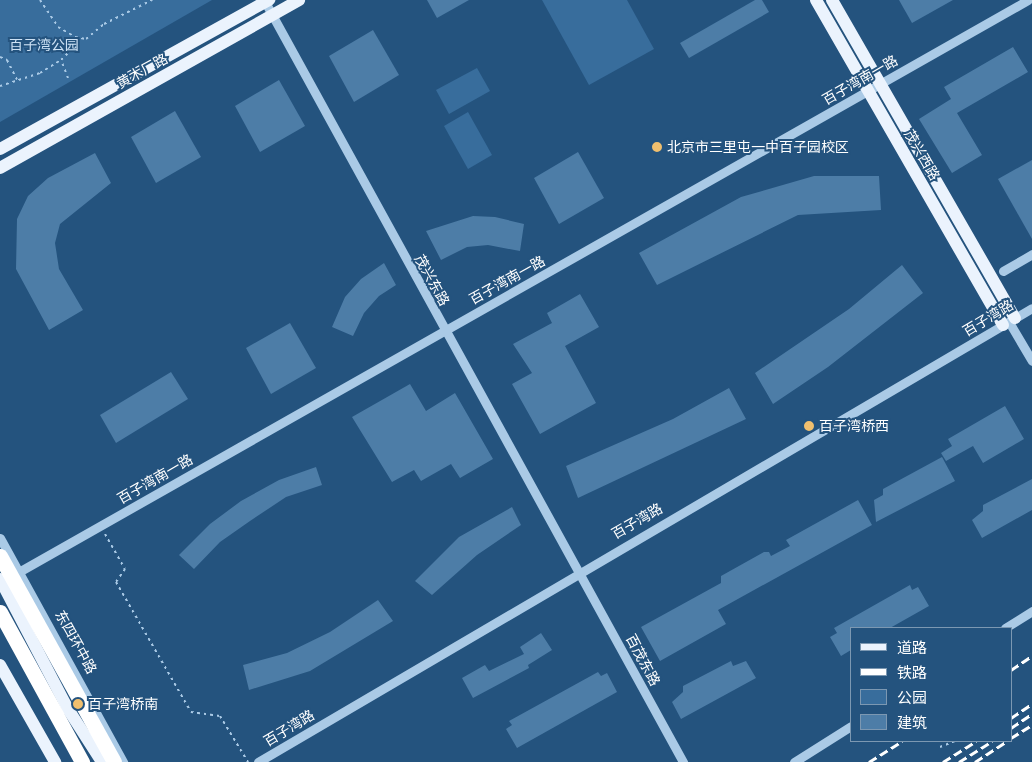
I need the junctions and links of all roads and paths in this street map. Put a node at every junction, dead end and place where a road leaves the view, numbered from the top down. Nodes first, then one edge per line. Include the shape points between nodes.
1 (40, 0) edge
2 (152, 0) edge
3 (298, 0) edge
4 (816, 0) edge
5 (832, 0) edge
6 (1028, 0) edge
7 (266, 1) edge
8 (271, 16) junction
9 (75, 38) junction
10 (0, 58) edge
11 (61, 60) junction
12 (68, 78) dead end
13 (17, 81) junction
14 (880, 85) junction
15 (0, 86) edge
16 (868, 92) junction
17 (0, 149) edge
18 (0, 168) edge
19 (1032, 254) edge
20 (1003, 271) dead end
21 (1032, 308) edge
22 (1009, 322) junction
23 (445, 331) junction
24 (1032, 361) edge
25 (100, 526) junction
26 (0, 538) edge
27 (0, 556) edge
28 (580, 571) junction
29 (19, 572) junction
30 (0, 581) edge
31 (1032, 611) edge
32 (0, 612) edge
33 (0, 627) edge
34 (1007, 627) edge
35 (0, 665) edge
36 (850, 727) edge
37 (952, 742) edge
38 (940, 747) dead end
39 (55, 762) edge
40 (75, 762) edge
41 (82, 762) edge
42 (102, 762) edge
43 (114, 762) edge
44 (123, 762) edge
45 (248, 762) edge
46 (258, 762) edge
47 (683, 762) edge
48 (794, 762) edge

1 - 9 path via 58,27
2 - 9 path via 104,24 86,39
3 - 8 main road, 黄木厂路
4 - 16 main road, 茂兴西路
5 - 14 main road, 茂兴西路
6 - 14 street, 百子湾南一路
7 - 8 street, 茂兴东路
7 - 17 main road
8 - 18 main road, 黄木厂路
8 - 23 street, 茂兴东路
9 - 11 path via 72,49
10 - 13 path via 7,60
11 - 12 path
11 - 13 path via 40,73
13 - 15 path
14 - 16 street, 百子湾南一路
14 - 22 main road, 茂兴西路
16 - 22 main road, 茂兴西路
16 - 23 street, 百子湾南一路
19 - 20 street
21 - 22 street, 百子湾路
22 - 24 street
22 - 28 street, 百子湾路
23 - 25 street, 百子湾南一路
23 - 28 street, 茂兴东路
25 - 29 street, 百子湾南一路
25 - 45 path via 125,569 116,582 191,712 220,716
26 - 29 street, 东四环中路
27 - 43 highway, 东四环中路, bridge
28 - 46 street, 百子湾路
28 - 47 street, 百茂东路
29 - 30 street, 百子湾南一路
29 - 44 street, 东四环中路
30 - 42 main road via 68,709
31 - 34 street
32 - 41 highway
33 - 40 main road
35 - 39 main road
36 - 48 street
37 - 38 path

